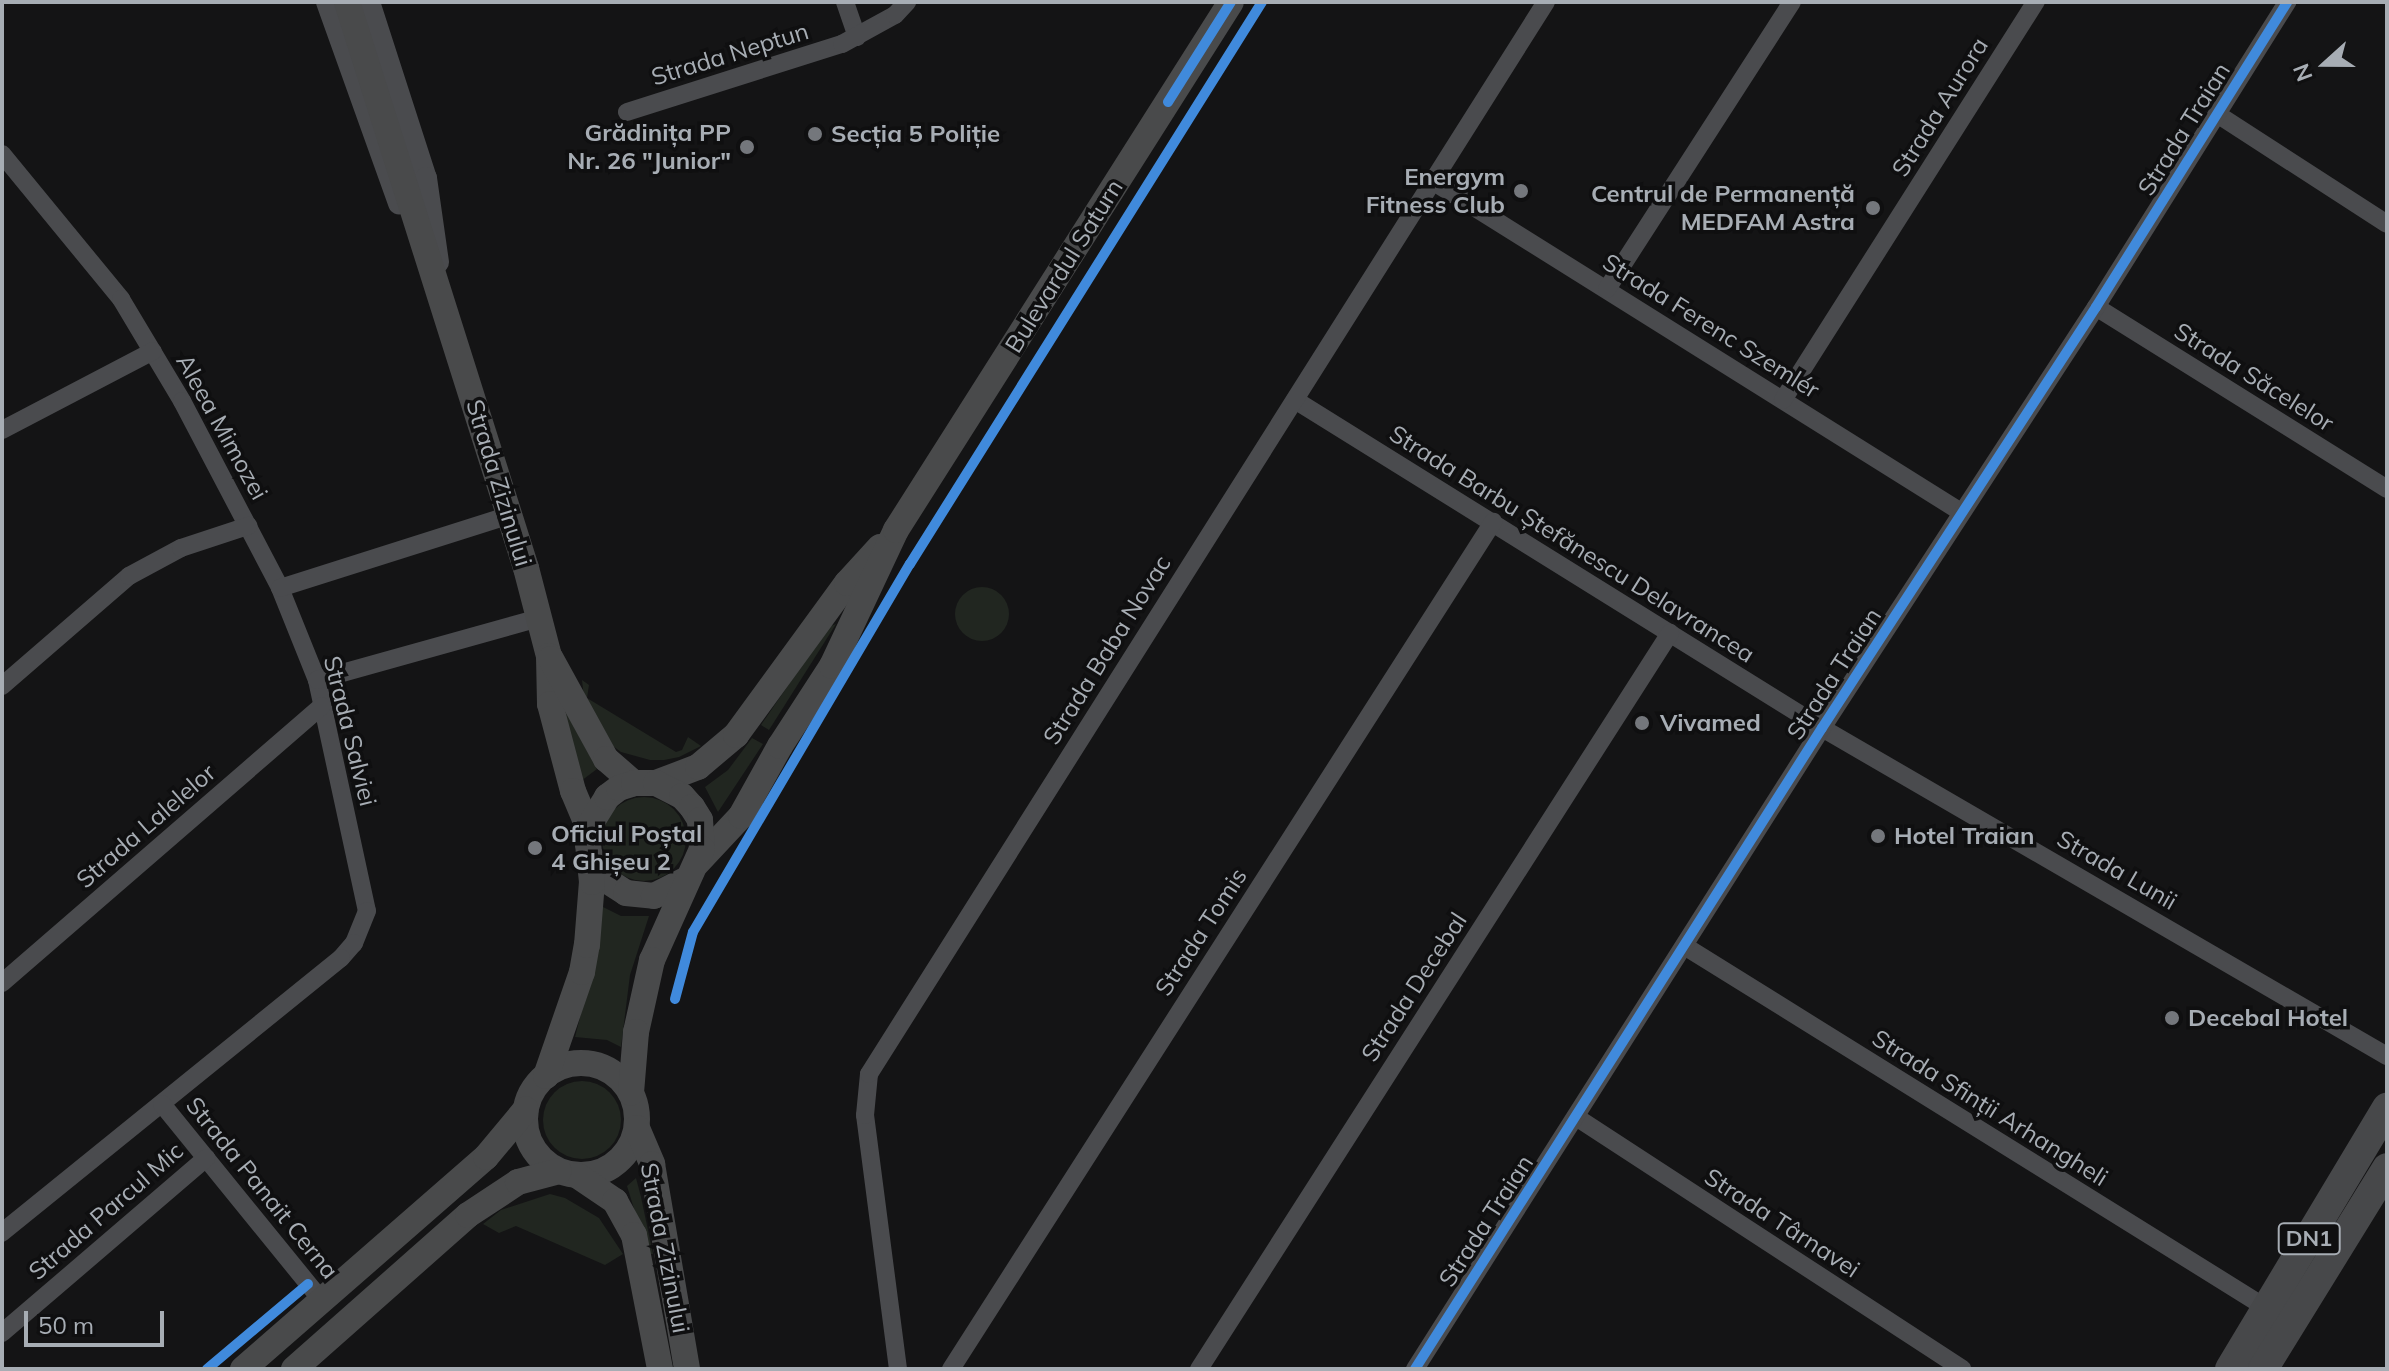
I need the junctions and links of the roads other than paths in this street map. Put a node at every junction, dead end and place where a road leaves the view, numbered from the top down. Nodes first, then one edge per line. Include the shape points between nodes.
1 (327, 2) edge
2 (347, 2) edge
3 (369, 2) edge
4 (845, 2) edge
5 (907, 2) edge
6 (1231, 2) edge
7 (1546, 2) edge
8 (1792, 2) edge
9 (2036, 2) edge
10 (2287, 2) edge
11 (857, 37) junction
12 (627, 112) dead end
13 (2217, 114) junction
14 (2, 154) edge
15 (1434, 182) junction
16 (2387, 224) edge
17 (1607, 289) junction
18 (2096, 307) junction
19 (445, 311) junction
20 (153, 351) junction
21 (1295, 400) junction
22 (1783, 400) junction
23 (2, 430) edge
24 (2387, 489) edge
25 (1961, 512) junction
26 (510, 515) junction
27 (1493, 522) junction
28 (248, 526) junction
29 (896, 530) junction
30 (280, 588) junction
31 (539, 618) junction
32 (1670, 633) junction
33 (549, 656) junction
34 (317, 680) junction
35 (2, 686) edge
36 (322, 706) junction
37 (1822, 728) junction
38 (645, 783) junction
39 (589, 842) junction
40 (692, 872) junction
41 (367, 911) joint
42 (1686, 947) junction
43 (2, 983) edge
44 (2387, 1056) edge
45 (546, 1076) junction
46 (631, 1093) junction
47 (162, 1104) junction
48 (2387, 1108) edge
49 (526, 1109) junction
50 (1576, 1117) junction
51 (637, 1128) junction
52 (206, 1158) junction
53 (2387, 1168) edge
54 (568, 1173) junction
55 (2, 1233) edge
56 (322, 1301) junction
57 (2268, 1309) junction
58 (2, 1332) edge
59 (243, 1369) edge
60 (294, 1369) edge
61 (660, 1369) edge
62 (687, 1369) edge
63 (898, 1369) edge
64 (951, 1369) edge
65 (1199, 1369) edge
66 (1415, 1369) edge
67 (1962, 1369) edge
68 (2230, 1369) edge
69 (2263, 1369) edge

1 - 19 street, Strada Zizinului via 382,161
2 - 19 main road, Strada Zizinului
3 - 19 street, Strada Zizinului via 426,178
4 - 11 street
5 - 11 street, Strada Neptun
6 - 29 main road, Bulevardul Saturn
7 - 15 street, Strada Baba Novac
8 - 17 street
9 - 22 street, Strada Aurora
10 - 13 street, Strada Traian
11 - 12 street, Strada Neptun
13 - 16 street
13 - 18 street, Strada Traian
14 - 20 street, Aleea Mimozei via 121,299
15 - 17 street, Strada Ferenc Szemlér
15 - 21 street, Strada Baba Novac
17 - 22 street, Strada Ferenc Szemlér
18 - 24 street, Strada Săcelelor
18 - 25 street, Strada Traian
19 - 26 main road, Strada Zizinului
20 - 23 street
20 - 28 street, Aleea Mimozei
21 - 27 street, Strada Barbu Ștefănescu Delavrancea
21 - 63 street, Strada Baba Novac via 869,1074 865,1115
22 - 25 street, Strada Ferenc Szemlér
25 - 37 street, Strada Traian
26 - 30 street
26 - 31 main road, Strada Zizinului
27 - 32 street, Strada Barbu Ștefănescu Delavrancea
27 - 64 street, Strada Tomis
28 - 30 street, Strada Salviei
28 - 35 street, Aleea Mimozei via 181,548 129,576
29 - 38 main road, Bulevardul Saturn via 847,583 736,735 698,767
29 - 40 main road, Bulevardul Saturn via 832,666 741,816
30 - 34 street, Strada Salviei
31 - 33 main road, Strada Zizinului
31 - 34 street
32 - 37 street, Strada Barbu Ștefănescu Delavrancea
32 - 65 street, Strada Decebal
33 - 38 main road, Strada Zizinului via 606,759
33 - 39 main road, Strada Zizinului via 550,704
34 - 36 street, Strada Salviei
36 - 41 street, Strada Salviei
36 - 43 street, Strada Lalelelor
37 - 42 street, Strada Traian
37 - 44 street, Strada Lunii
38 - 39 main road via 607,797
38 - 40 main road via 682,796 700,820 702,849
39 - 40 main road via 603,878 626,893 654,896
39 - 45 main road via 587,945
40 - 46 main road via 662,932 644,990
41 - 47 street, Strada Panait Cerna via 354,943 341,958
42 - 50 street, Strada Traian
42 - 57 street, Strada Sfinții Arhangheli
45 - 46 main road via 565,1066 587,1064 608,1070
45 - 49 main road
46 - 51 main road
47 - 52 street, Strada Panait Cerna
47 - 55 street, Strada Parcul Mic
48 - 57 main road, DN1
49 - 54 main road via 525,1124 536,1152
49 - 56 main road via 486,1157
50 - 66 street, Strada Traian
50 - 67 street, Strada Târnavei
51 - 54 main road via 617,1163 598,1173
51 - 62 main road, Strada Zizinului via 652,1164
52 - 56 street, Strada Panait Cerna
52 - 58 street, Strada Parcul Mic
53 - 69 main road, DN1
54 - 60 main road via 518,1182 468,1215
54 - 61 main road, Strada Zizinului via 615,1201 629,1224 642,1263
56 - 59 main road
57 - 68 main road, DN1

